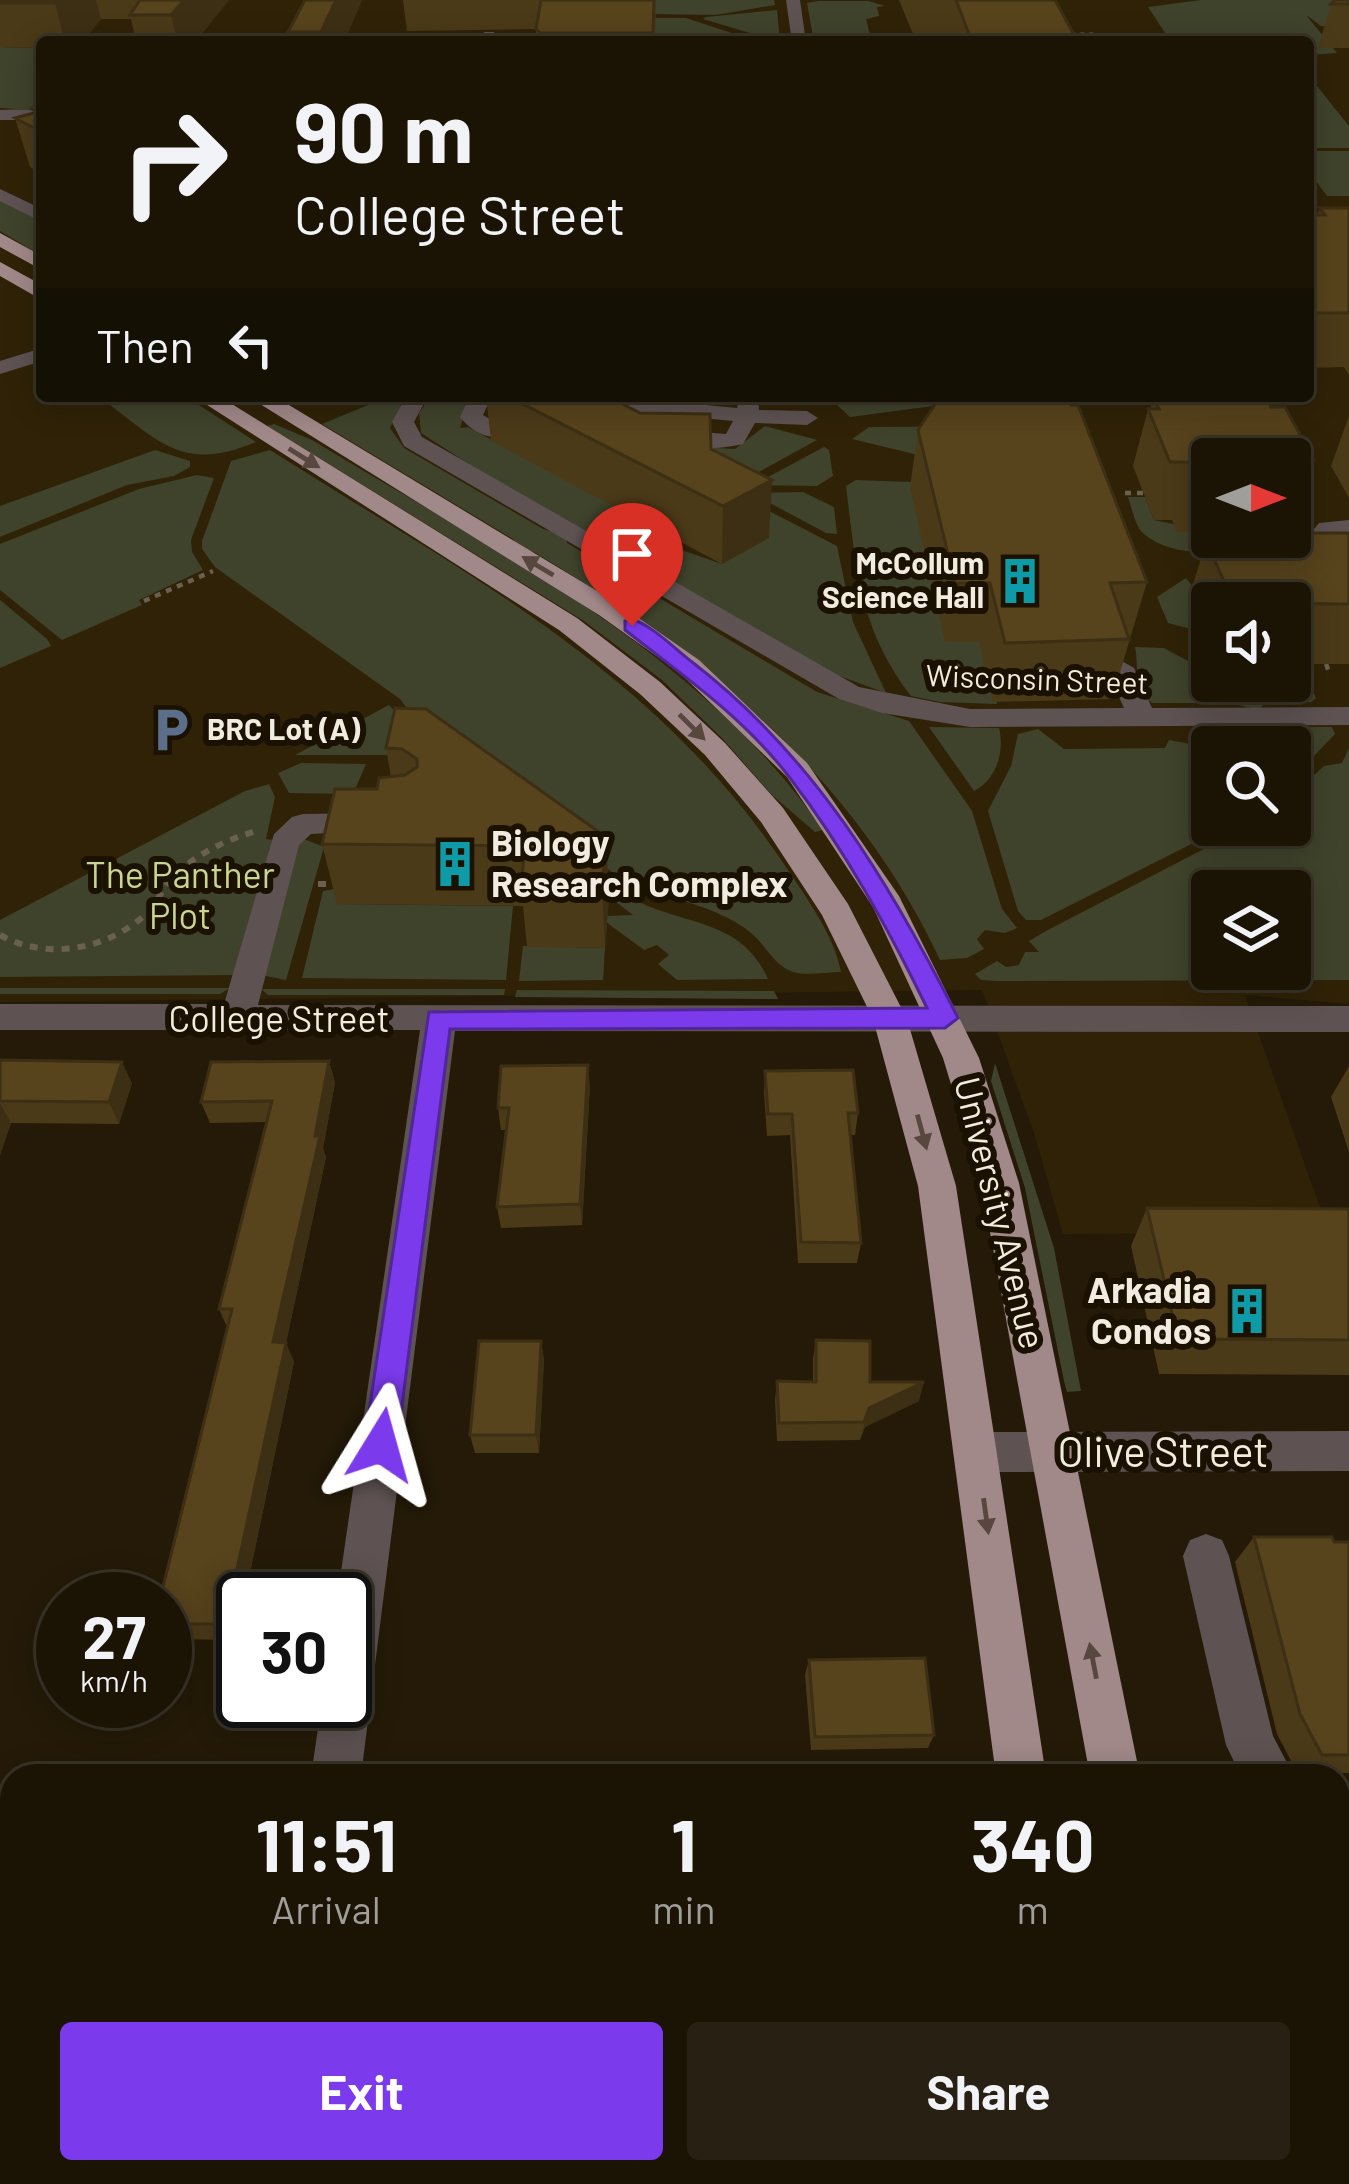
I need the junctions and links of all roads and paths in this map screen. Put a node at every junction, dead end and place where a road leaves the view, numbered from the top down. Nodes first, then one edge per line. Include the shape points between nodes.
1 (793, 0) edge
2 (1061, 34) edge
3 (1094, 34) dead end
4 (798, 36) edge
5 (0, 115) edge
6 (36, 115) edge
7 (0, 194) edge
8 (36, 213) edge
9 (0, 239) edge
10 (36, 260) edge
11 (0, 268) edge
12 (36, 290) edge
13 (36, 356) edge
14 (0, 368) edge
15 (215, 402) edge
16 (268, 402) edge
17 (414, 402) edge
18 (478, 402) edge
19 (596, 402) edge
20 (626, 402) edge
21 (748, 406) edge
22 (807, 418) dead end
23 (600, 428) edge
24 (493, 431) dead end
25 (634, 433) edge
26 (1125, 493) dead end
27 (1143, 493) dead end
28 (1349, 527) edge
29 (1349, 557) edge
30 (213, 571) dead end
31 (144, 601) dead end
32 (1326, 664) dead end
33 (1120, 668) edge
34 (1329, 672) dead end
35 (1349, 716) edge
36 (1142, 717) junction
37 (410, 823) edge
38 (267, 830) dead end
39 (318, 884) edge
40 (341, 884) edge
41 (0, 935) edge
42 (0, 1018) edge
43 (237, 1018) junction
44 (945, 1018) junction
45 (439, 1019) junction
46 (890, 1019) junction
47 (1349, 1019) edge
48 (1349, 1451) edge
49 (978, 1452) junction
50 (1054, 1452) junction
51 (1206, 1556) dead end
52 (338, 1764) edge
53 (1019, 1764) edge
54 (1112, 1764) edge
55 (1262, 1764) edge

1 - 4 street
2 - 3 path
5 - 6 street
7 - 8 street
9 - 10 main road
11 - 12 main road
13 - 14 street
15 -> 46 main road, University Avenue via 568,624 650,688 772,815 837,912
44 -> 16 main road, University Avenue via 914,949 835,822 726,698 608,609
17 - 36 street, Wisconsin Street via 404,422 412,441 849,693 970,718
18 - 24 street via 471,417
19 - 23 street via 592,418
20 - 21 street
21 - 22 street
21 - 25 street via 738,436 727,441
26 - 27 path
28 - 29 street via 1328,528 1318,539
30 - 31 path
32 - 34 path
33 - 36 street
35 - 36 street, Wisconsin Street
37 - 43 street via 317,822 293,831
38 - 41 path via 234,836 169,878 147,912 101,939 51,951 14,946
39 - 40 path
42 - 43 street, College Street
43 - 45 street, College Street
44 - 46 street, College Street
44 - 47 street, College Street
44 - 50 main road, University Avenue via 1000,1183
45 - 46 street, College Street
45 - 52 street
46 -> 49 main road, University Avenue via 937,1186
48 - 50 street, Olive Street
49 - 50 street, Olive Street
49 -> 53 main road, University Avenue
54 -> 50 main road, University Avenue
51 - 55 street

